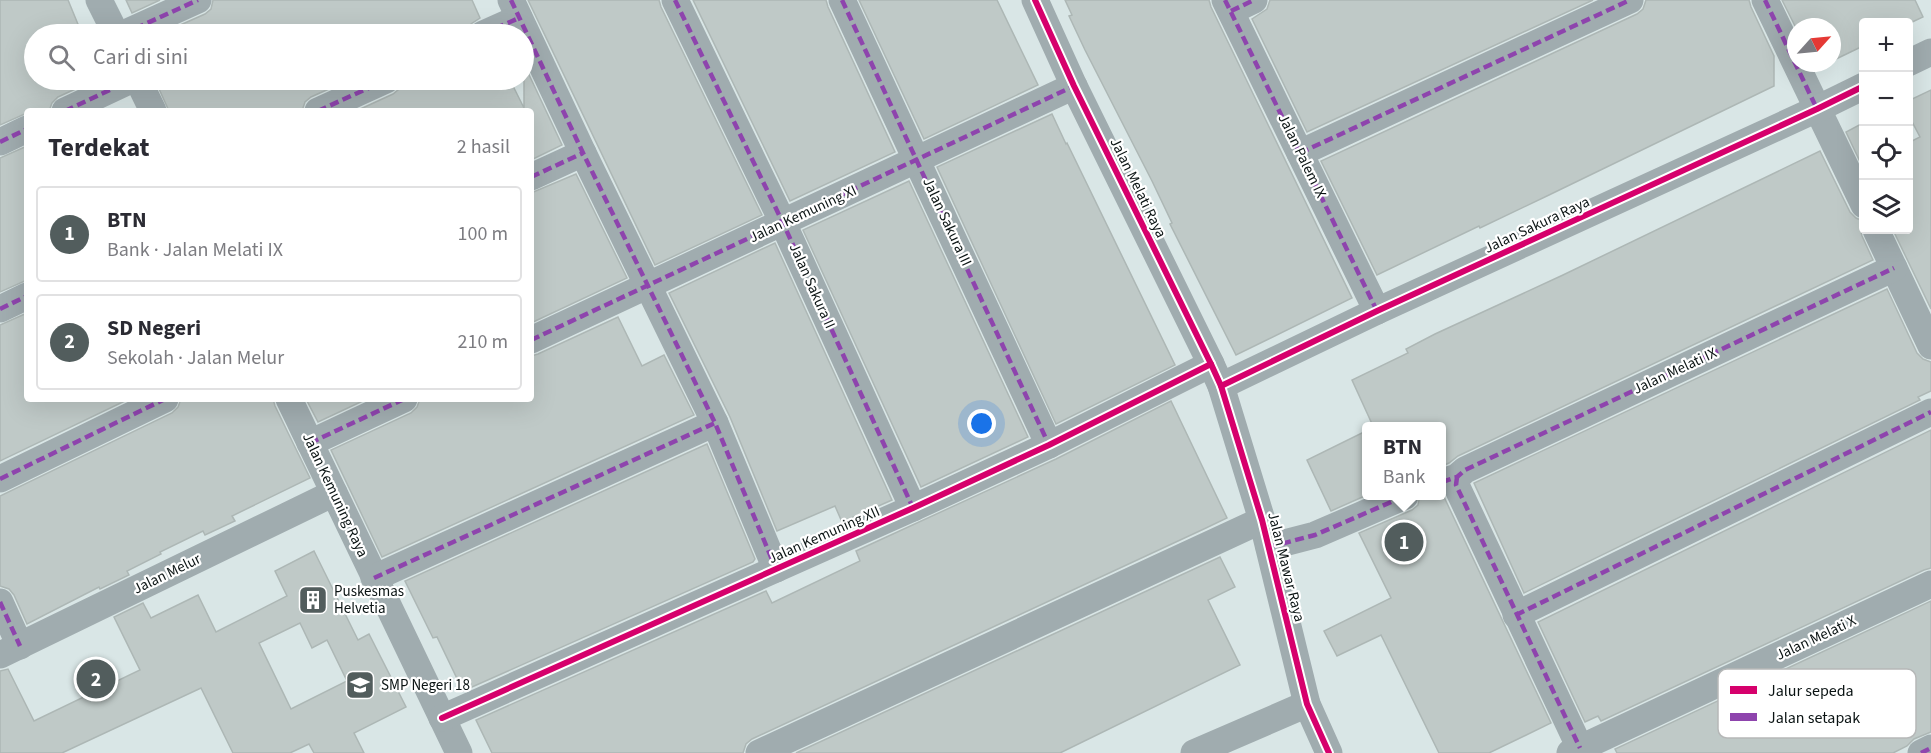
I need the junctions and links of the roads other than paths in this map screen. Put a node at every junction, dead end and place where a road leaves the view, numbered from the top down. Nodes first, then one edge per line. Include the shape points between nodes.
1 (99, 0) edge
2 (198, 0) edge
3 (675, 0) edge
4 (842, 0) edge
5 (1035, 0) edge
6 (1630, 0) edge
7 (1765, 0) edge
8 (1237, 4) edge
9 (515, 9) edge
10 (111, 24) edge
11 (145, 24) edge
12 (496, 24) edge
13 (522, 24) edge
14 (534, 49) edge
15 (1931, 52) edge
16 (1913, 61) edge
17 (1074, 86) junction
18 (1859, 88) edge
19 (109, 90) edge
20 (143, 90) edge
21 (364, 90) edge
22 (70, 108) edge
23 (152, 108) edge
24 (325, 108) edge
25 (1817, 109) junction
26 (24, 130) edge
27 (0, 142) edge
28 (583, 153) junction
29 (1300, 153) junction
30 (918, 160) junction
31 (534, 176) edge
32 (1859, 196) edge
33 (783, 223) junction
34 (1878, 234) edge
35 (1894, 268) junction
36 (647, 286) junction
37 (24, 297) edge
38 (0, 309) edge
39 (1377, 311) junction
40 (534, 339) edge
41 (1931, 345) edge
42 (1216, 375) junction
43 (159, 402) edge
44 (290, 402) edge
45 (398, 402) edge
46 (1931, 412) edge
47 (715, 423) junction
48 (310, 443) junction
49 (1049, 445) junction
50 (0, 479) edge
51 (1449, 479) edge
52 (334, 493) junction
53 (1394, 500) edge
54 (913, 508) junction
55 (1262, 520) junction
56 (1269, 547) junction
57 (776, 569) junction
58 (374, 578) junction
59 (1931, 584) edge
60 (0, 602) edge
61 (1516, 615) junction
62 (10, 650) edge
63 (1749, 669) edge
64 (1718, 683) edge
65 (1307, 704) junction
66 (442, 718) junction
67 (1931, 748) edge
68 (1575, 750) edge
69 (459, 753) edge
70 (759, 753) edge
71 (1194, 753) edge
72 (1329, 753) edge
73 (1921, 753) edge

1 - 10 street
2 - 11 street
3 - 33 street, Jalan Sakura II
4 - 30 street, Jalan Sakura III
5 - 17 street, Jalan Melati Raya
6 - 29 street
7 - 25 street
8 - 29 street, Jalan Palem IX
9 - 12 street
9 - 13 street
14 - 28 street
15 - 16 street
17 - 30 street, Jalan Kemuning XI
17 - 42 street, Jalan Melati Raya
18 - 25 street, Jalan Sakura Raya
19 - 22 street
20 - 23 street
21 - 24 street
25 - 32 street
25 - 39 street, Jalan Sakura Raya
26 - 27 street
28 - 31 street
28 - 36 street
29 - 39 street, Jalan Palem IX
30 - 33 street, Jalan Kemuning XI
30 - 49 street, Jalan Sakura III
33 - 36 street, Jalan Kemuning XI
33 - 54 street, Jalan Sakura II
34 - 35 street
35 - 41 street
35 - 51 street, Jalan Melati IX
36 - 40 street, Jalan Kemuning XI
36 - 47 street
37 - 38 street
39 - 42 street, Jalan Sakura Raya
42 - 49 street, Jalan Kemuning XII
42 - 55 street, Jalan Mawar Raya
43 - 50 street
44 - 48 street, Jalan Kemuning Raya
45 - 48 street
46 - 61 street
47 - 57 street
47 - 58 street
48 - 52 street, Jalan Kemuning Raya
49 - 54 street, Jalan Kemuning XII
51 - 61 street via 1456,485
52 - 58 street, Jalan Kemuning Raya
52 - 62 street, Jalan Melur
53 - 56 street via 1315,536
54 - 57 street, Jalan Kemuning XII
55 - 56 street, Jalan Mawar Raya
55 - 70 street
56 - 65 street, Jalan Mawar Raya
57 - 66 street, Jalan Kemuning XII
58 - 66 street, Jalan Kemuning Raya
59 - 63 street, Jalan Melati X
60 - 62 street
61 - 68 street
64 - 68 street, Jalan Melati X
65 - 71 street
65 - 72 street, Jalan Mawar Raya
66 - 69 street, Jalan Kemuning Raya
67 - 73 street

